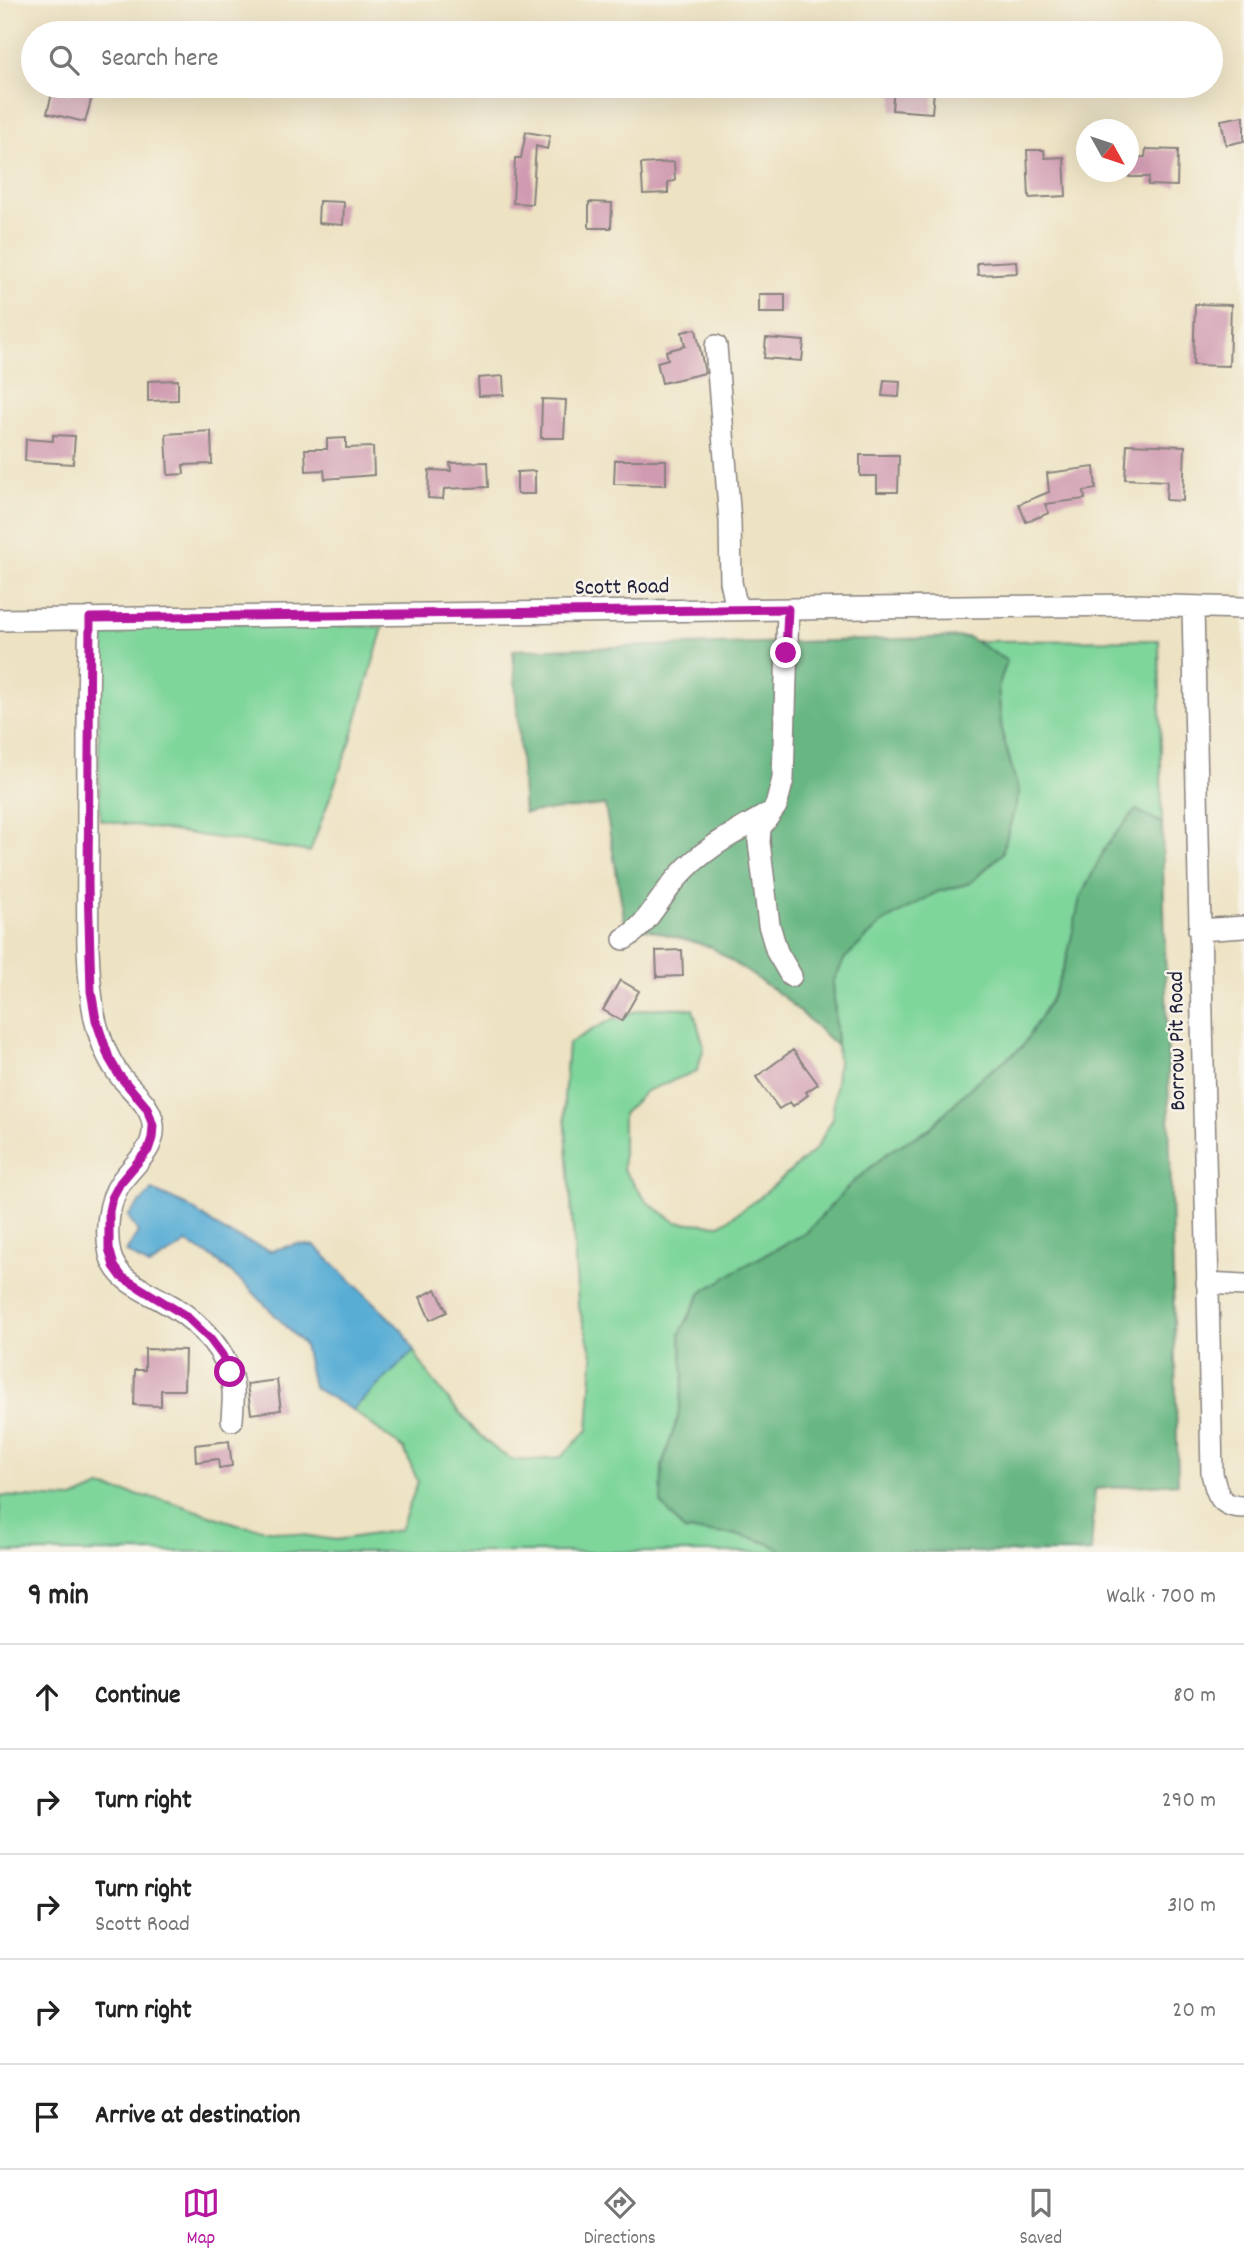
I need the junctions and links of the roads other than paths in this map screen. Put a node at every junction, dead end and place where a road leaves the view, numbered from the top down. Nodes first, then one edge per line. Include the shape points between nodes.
1 (716, 346) dead end
2 (1193, 607) junction
3 (1244, 608) edge
4 (788, 609) junction
5 (737, 610) junction
6 (90, 618) junction
7 (0, 620) edge
8 (768, 814) junction
9 (1244, 927) edge
10 (1199, 930) junction
11 (624, 939) dead end
12 (791, 976) dead end
13 (1207, 1283) junction
14 (1244, 1285) edge
15 (232, 1420) dead end
16 (1244, 1507) edge

1 - 5 street via 731,582
2 - 3 street, Scott Road
2 - 4 street, Scott Road
2 - 10 street, Borrow Pit Road
4 - 5 street, Scott Road
4 - 8 street via 783,779 776,806
5 - 6 street, Scott Road
6 - 7 street, Scott Road
6 - 15 street via 91,991 109,1058 147,1108 153,1126 148,1150 112,1198 109,1248 122,1277 186,1316 222,1355 233,1386
8 - 11 street via 698,857 636,932
8 - 12 street via 760,828 760,842 769,925
9 - 10 street
10 - 13 street, Borrow Pit Road
13 - 14 street
13 - 16 street, Borrow Pit Road via 1212,1473 1216,1494 1233,1506

